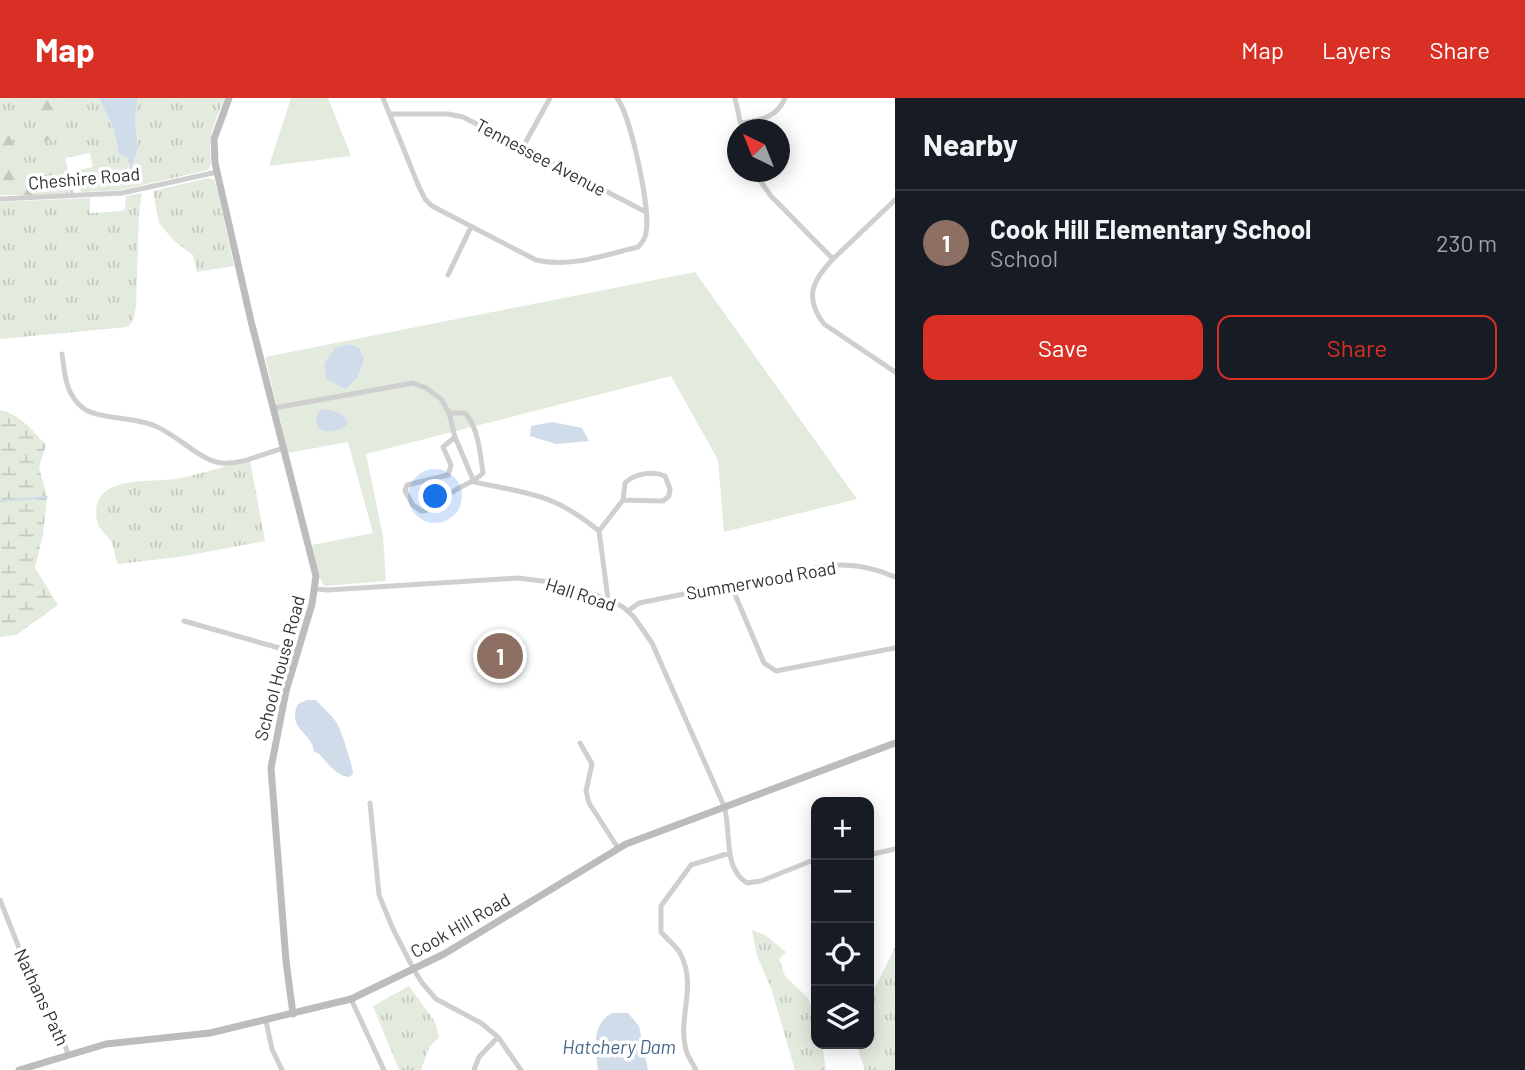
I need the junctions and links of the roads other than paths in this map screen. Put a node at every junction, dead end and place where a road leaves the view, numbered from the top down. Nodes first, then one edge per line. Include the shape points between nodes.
1 (229, 98) edge
2 (383, 98) edge
3 (550, 98) edge
4 (617, 98) edge
5 (735, 98) edge
6 (785, 98) edge
7 (390, 114) junction
8 (740, 119) edge
9 (765, 119) edge
10 (523, 147) junction
11 (217, 172) junction
12 (761, 182) edge
13 (0, 199) edge
14 (895, 200) edge
15 (646, 212) junction
16 (471, 227) junction
17 (833, 259) junction
18 (448, 275) dead end
19 (62, 354) dead end
20 (895, 372) edge
21 (274, 408) junction
22 (449, 413) junction
23 (455, 437) junction
24 (284, 448) junction
25 (474, 482) junction
26 (623, 500) junction
27 (599, 531) junction
28 (895, 577) edge
29 (731, 585) junction
30 (316, 589) junction
31 (608, 599) junction
32 (628, 611) junction
33 (184, 621) dead end
34 (895, 648) edge
35 (297, 653) junction
36 (580, 743) dead end
37 (895, 743) edge
38 (370, 803) dead end
39 (724, 806) junction
40 (618, 848) junction
41 (895, 849) edge
42 (730, 853) junction
43 (874, 854) edge
44 (814, 860) edge
45 (0, 900) edge
46 (414, 970) junction
47 (351, 999) junction
48 (293, 1014) junction
49 (266, 1021) junction
50 (498, 1037) junction
51 (68, 1054) junction
52 (19, 1070) edge
53 (282, 1070) edge
54 (384, 1070) edge
55 (474, 1070) edge
56 (522, 1070) edge
57 (696, 1070) edge

1 - 11 street via 214,139
2 - 7 street
3 - 10 street
4 - 15 street via 624,108
5 - 8 street
6 - 9 street
7 - 10 street, Tennessee Avenue via 463,117
7 - 16 street via 425,199
10 - 15 street, Tennessee Avenue
11 - 13 street, Cheshire Road via 122,193
11 - 21 street, School House Road
12 - 17 street
14 - 17 street
15 - 16 street via 646,236 638,247 554,264 536,260
16 - 18 street
17 - 20 street via 813,285 816,315
19 - 24 street via 66,384 85,410 153,425 219,463
21 - 22 street via 413,383 441,399
21 - 24 street, School House Road
22 - 23 street
22 - 25 street via 465,413 470,418 483,474
23 - 25 street
23 - 25 street via 443,447 451,465 448,475 413,482 405,491 413,505 429,511 459,487
24 - 30 street, School House Road via 313,557
25 - 27 street via 555,501
26 - 26 street via 663,501 670,488 666,476 656,472 630,478
26 - 27 street
27 - 31 street
28 - 29 street, Summerwood Road via 865,567 836,565
29 - 32 street, Summerwood Road via 639,603
29 - 34 street via 764,663 776,671
30 - 31 street, Hall Road via 518,578
30 - 35 street, School House Road
31 - 32 street, Hall Road
32 - 39 street, Hall Road via 652,643
33 - 35 street
35 - 48 street, School House Road via 271,768
36 - 40 street via 592,764 586,791 589,803
37 - 39 street, Cook Hill Road
38 - 46 street via 379,895
39 - 40 street, Cook Hill Road
39 - 42 street, Hall Road
40 - 46 street, Cook Hill Road
41 - 43 street
42 - 44 street via 738,877 747,883
42 - 57 street via 691,865 661,906 661,932 680,953 688,980 683,1026 686,1051
45 - 51 street, Nathans Path via 35,988 56,1019
46 - 47 street, Cook Hill Road
46 - 50 street via 436,999
47 - 48 street, Cook Hill Road
47 - 54 street
48 - 49 street, Cook Hill Road
49 - 51 street, Cook Hill Road via 196,1035 121,1041
49 - 53 street
50 - 55 street via 479,1057
50 - 56 street
51 - 52 street, Cook Hill Road

